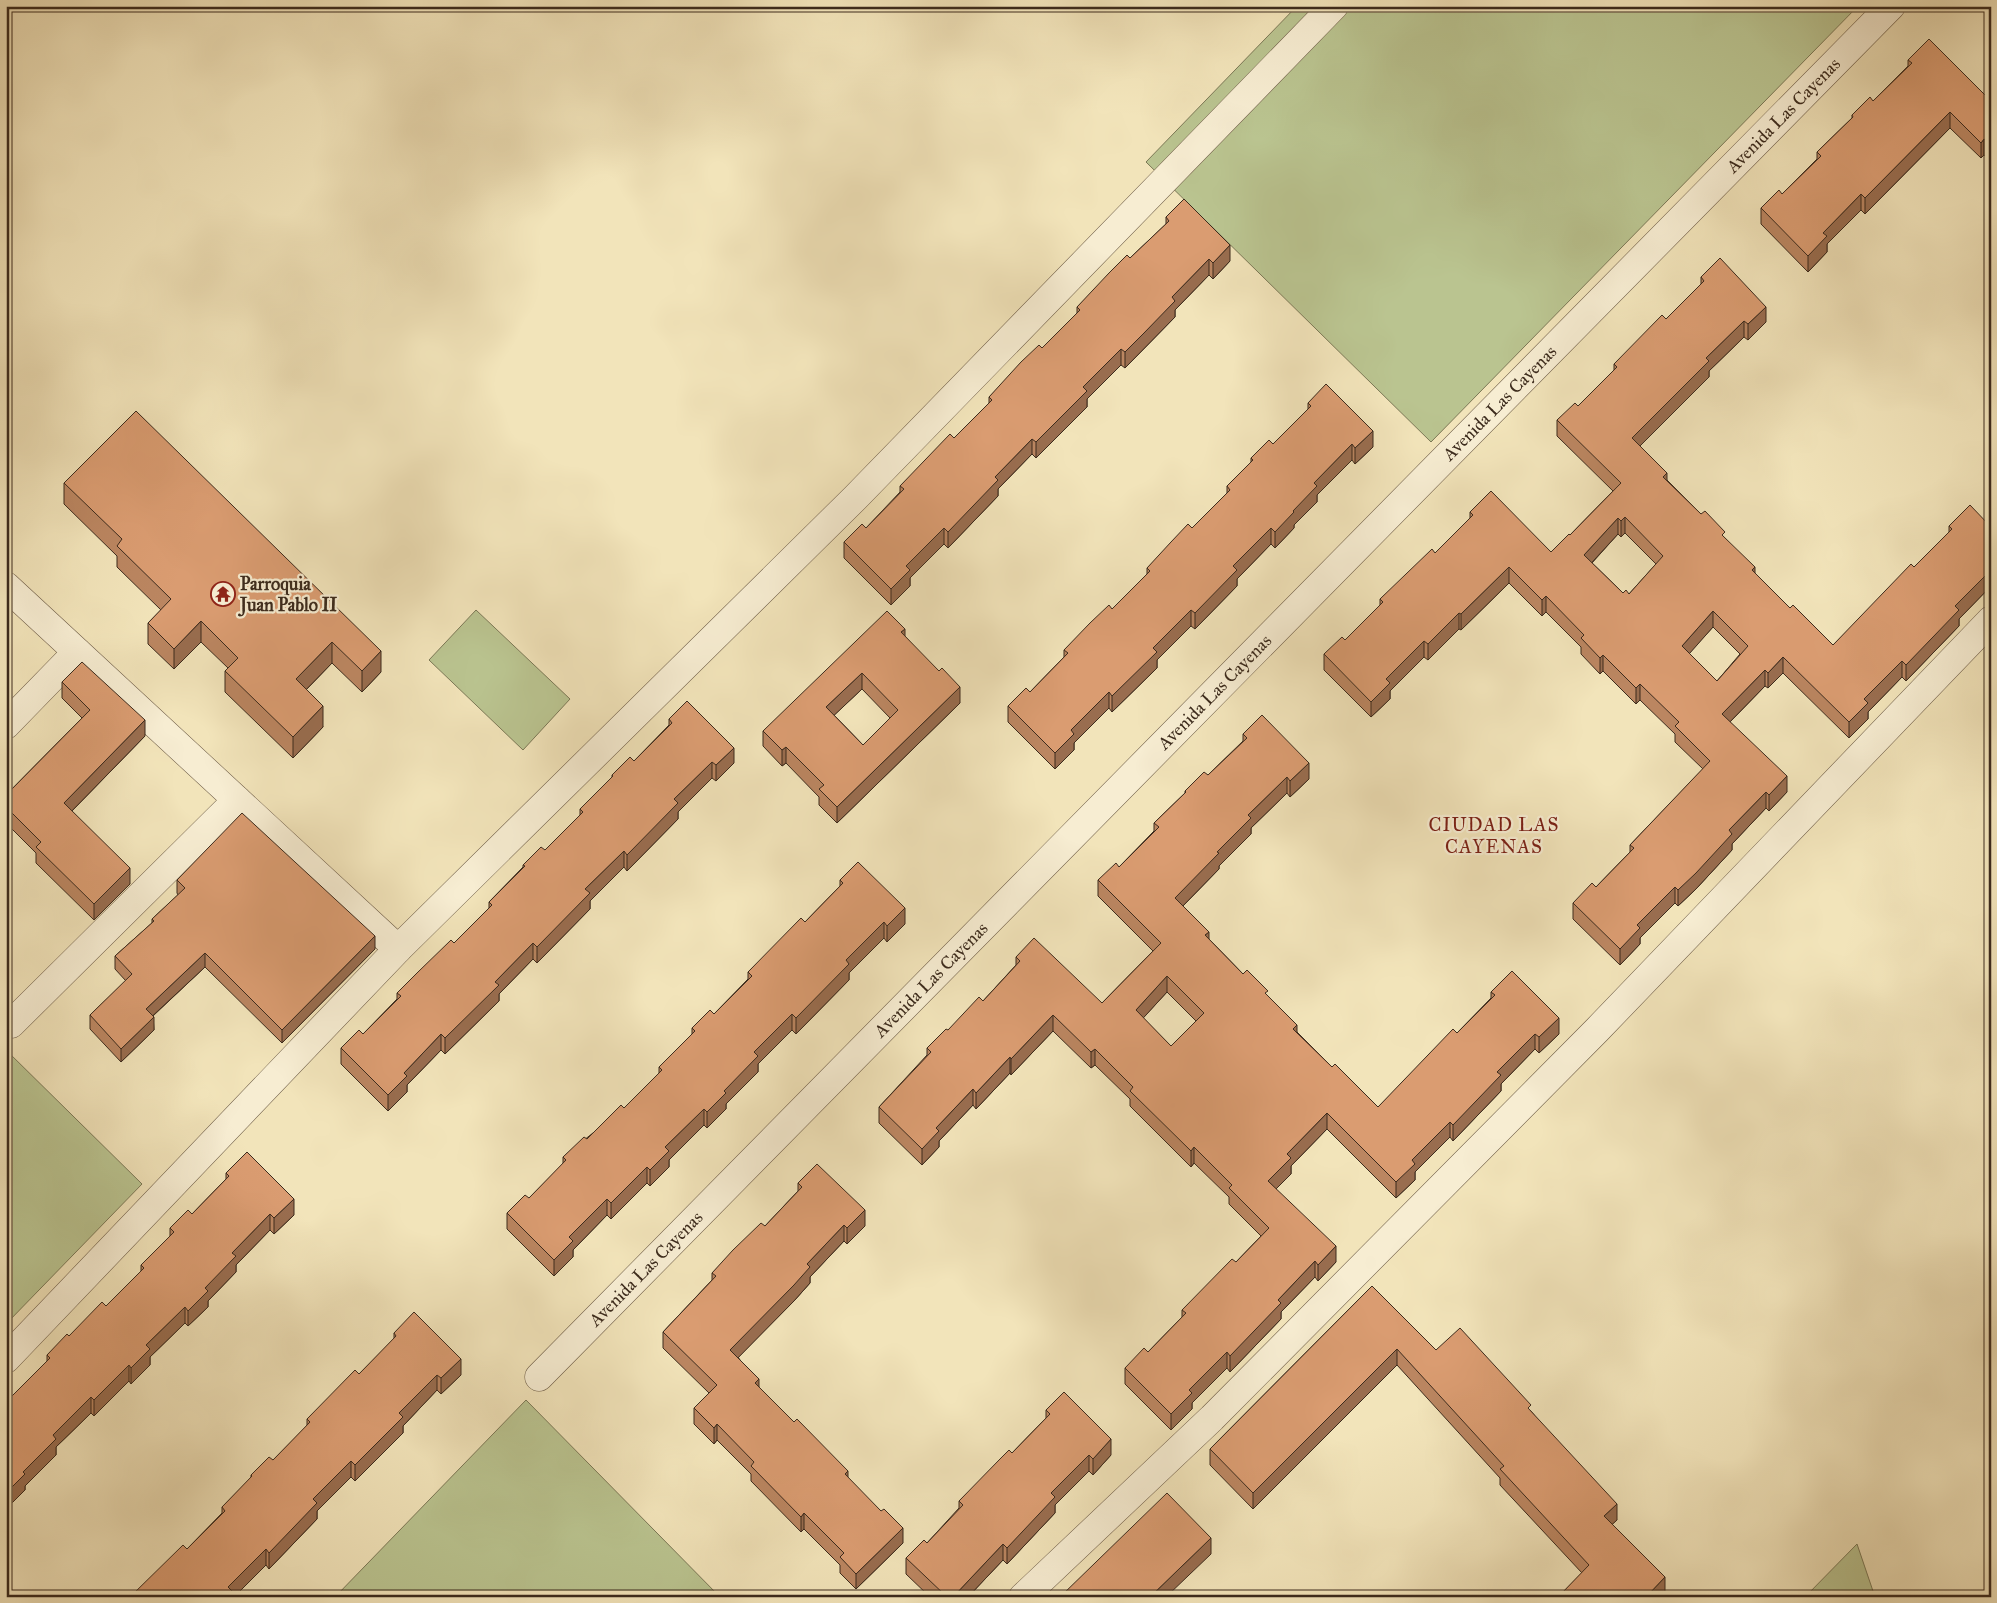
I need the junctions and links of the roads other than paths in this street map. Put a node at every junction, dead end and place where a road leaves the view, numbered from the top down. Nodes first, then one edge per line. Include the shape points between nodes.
1 (1334, 6) edge
2 (1891, 6) edge
3 (6, 586) edge
4 (1991, 620) edge
5 (77, 652) junction
6 (6, 724) edge
7 (237, 800) junction
8 (398, 949) junction
9 (11, 1024) dead end
10 (6, 1359) edge
11 (539, 1377) dead end
12 (1023, 1597) edge

1 - 8 street via 855,498
2 - 11 street, Avenida Las Cayenas
3 - 5 street
4 - 12 street via 1541,1086 1212,1418
5 - 6 street
5 - 7 street
7 - 8 street
7 - 9 street
8 - 10 street

